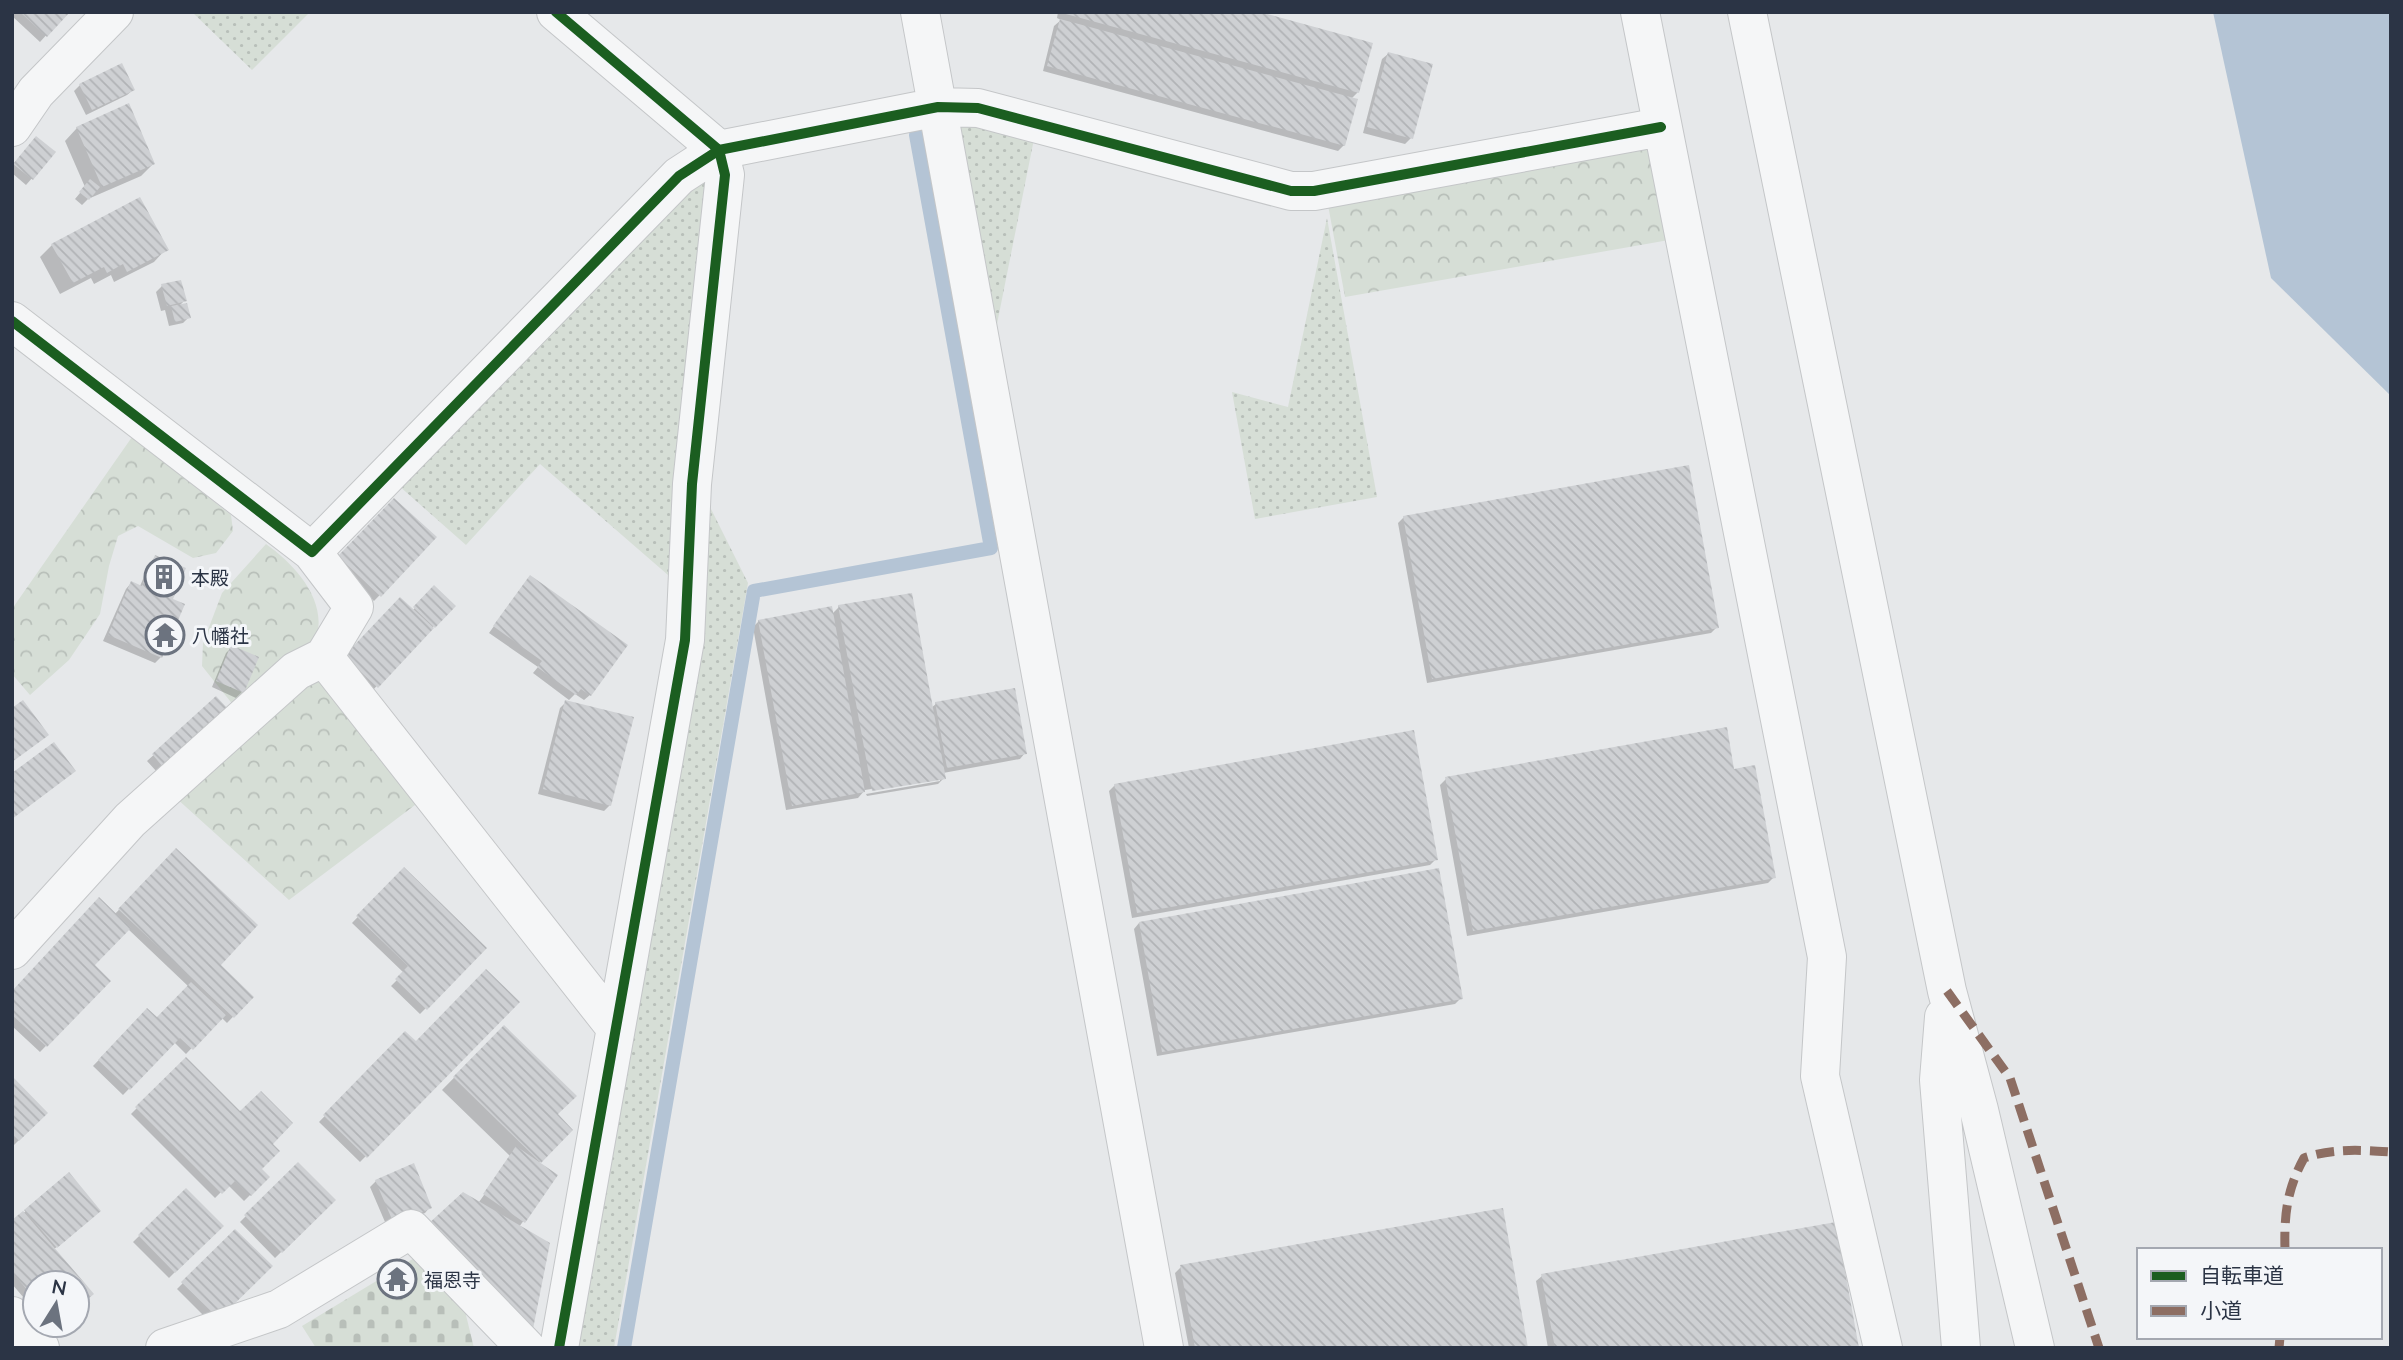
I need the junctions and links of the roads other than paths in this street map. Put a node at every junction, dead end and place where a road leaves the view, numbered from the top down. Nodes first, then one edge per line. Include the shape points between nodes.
1 (114, 12) edge
2 (556, 12) edge
3 (920, 12) edge
4 (1640, 12) edge
5 (1747, 12) edge
6 (938, 107) junction
7 (12, 127) edge
8 (1661, 127) junction
9 (719, 150) junction
10 (12, 321) edge
11 (312, 552) junction
12 (324, 657) junction
13 (12, 950) edge
14 (1947, 991) junction
15 (615, 1027) junction
16 (12, 1316) edge
17 (40, 1348) edge
18 (165, 1348) edge
19 (526, 1348) edge
20 (559, 1348) edge
21 (1164, 1348) edge
22 (1883, 1348) edge
23 (1961, 1348) edge
24 (2035, 1348) edge

1 - 7 street via 36,92
2 - 9 street
3 - 6 street
4 - 8 street
5 - 14 street
6 - 8 street via 978,108 1291,191 1314,191
6 - 9 street
6 - 21 street
8 - 22 street via 1827,957 1820,1076
9 - 11 street via 679,176
9 - 15 street via 725,176 692,484 685,640
10 - 11 street
11 - 12 street via 354,607
12 - 13 street via 296,671 130,820
12 - 15 street
14 - 23 street via 1939,1080
14 - 24 street
15 - 20 street
16 - 17 street
18 - 19 street via 279,1309 411,1229

